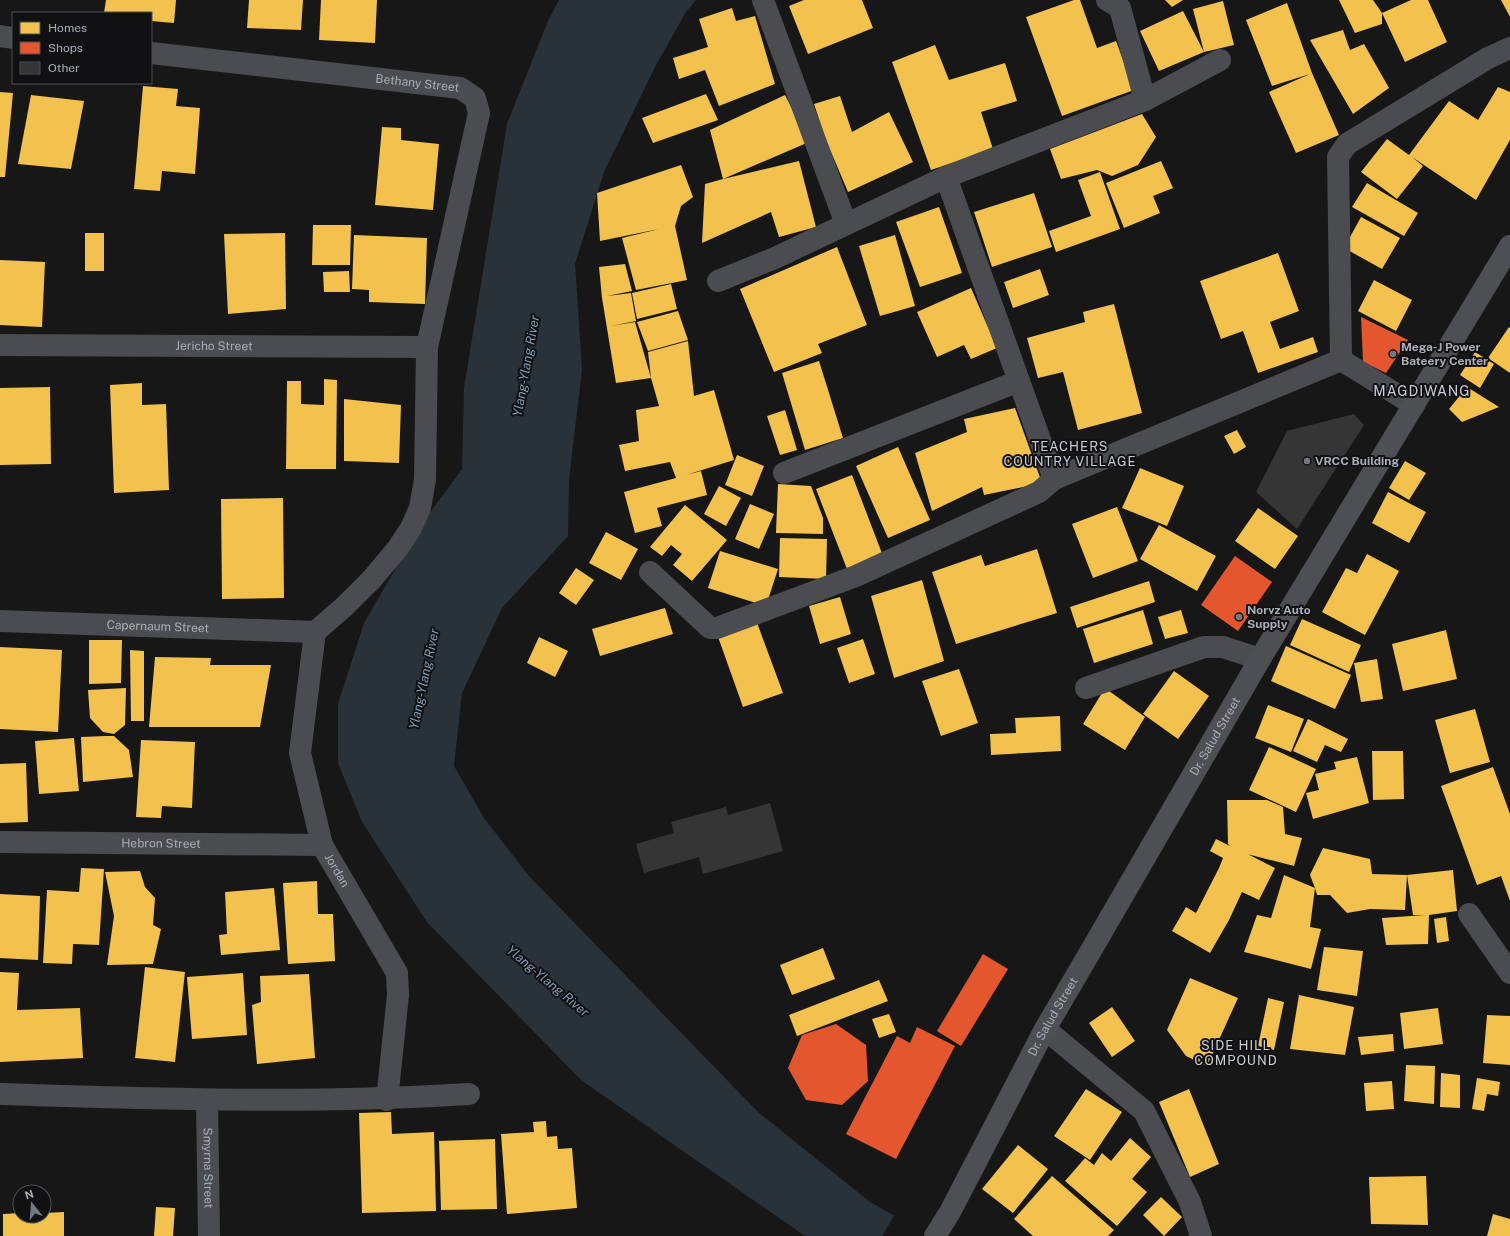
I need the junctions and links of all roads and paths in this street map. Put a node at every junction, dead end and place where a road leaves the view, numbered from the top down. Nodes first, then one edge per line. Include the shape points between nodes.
1 (763, 0) edge
2 (1107, 0) edge
3 (0, 36) edge
4 (12, 38) edge
5 (1510, 48) edge
6 (152, 53) edge
7 (1220, 60) dead end
8 (1145, 100) junction
9 (946, 177) junction
10 (846, 224) junction
11 (1510, 246) edge
12 (718, 281) dead end
13 (0, 344) edge
14 (427, 347) junction
15 (1342, 360) junction
16 (1019, 381) junction
17 (1414, 405) junction
18 (784, 473) dead end
19 (1054, 479) junction
20 (650, 572) dead end
21 (0, 621) edge
22 (315, 632) junction
23 (1260, 659) junction
24 (1086, 688) dead end
25 (0, 842) edge
26 (322, 845) junction
27 (1469, 914) dead end
28 (1510, 973) edge
29 (1045, 1029) junction
30 (0, 1094) edge
31 (469, 1094) dead end
32 (207, 1100) junction
33 (387, 1100) junction
34 (209, 1236) edge
35 (935, 1236) edge
36 (1201, 1236) edge

1 - 10 street
2 - 8 street via 1120,8
3 - 4 street
5 - 15 street via 1488,58 1347,144 1338,157
6 - 14 street, Bethany Street via 460,88 475,98 479,114
7 - 8 street
8 - 9 street
9 - 10 street
9 - 16 street
10 - 12 street via 775,258
11 - 17 main road, Dr. Salud Street
13 - 14 street, Jericho Street
14 - 22 street, Bethany Street via 424,479 420,508 398,548 372,579
15 - 17 street
15 - 19 street
16 - 18 street
16 - 19 street
17 - 23 main road, Dr. Salud Street
19 - 20 street via 1039,492 856,576 717,628 710,628
21 - 22 street, Capernaum Street
22 - 26 street, Jordan via 300,753
23 - 24 street via 1223,647 1204,647
23 - 29 main road, Dr. Salud Street
25 - 26 street, Hebron Street
26 - 33 street, Jordan via 396,973 398,995
27 - 28 street
29 - 35 main road, Dr. Salud Street
29 - 36 street via 1144,1110 1190,1202
30 - 32 street
31 - 33 street
32 - 33 street
32 - 34 street, Smyrna Street

